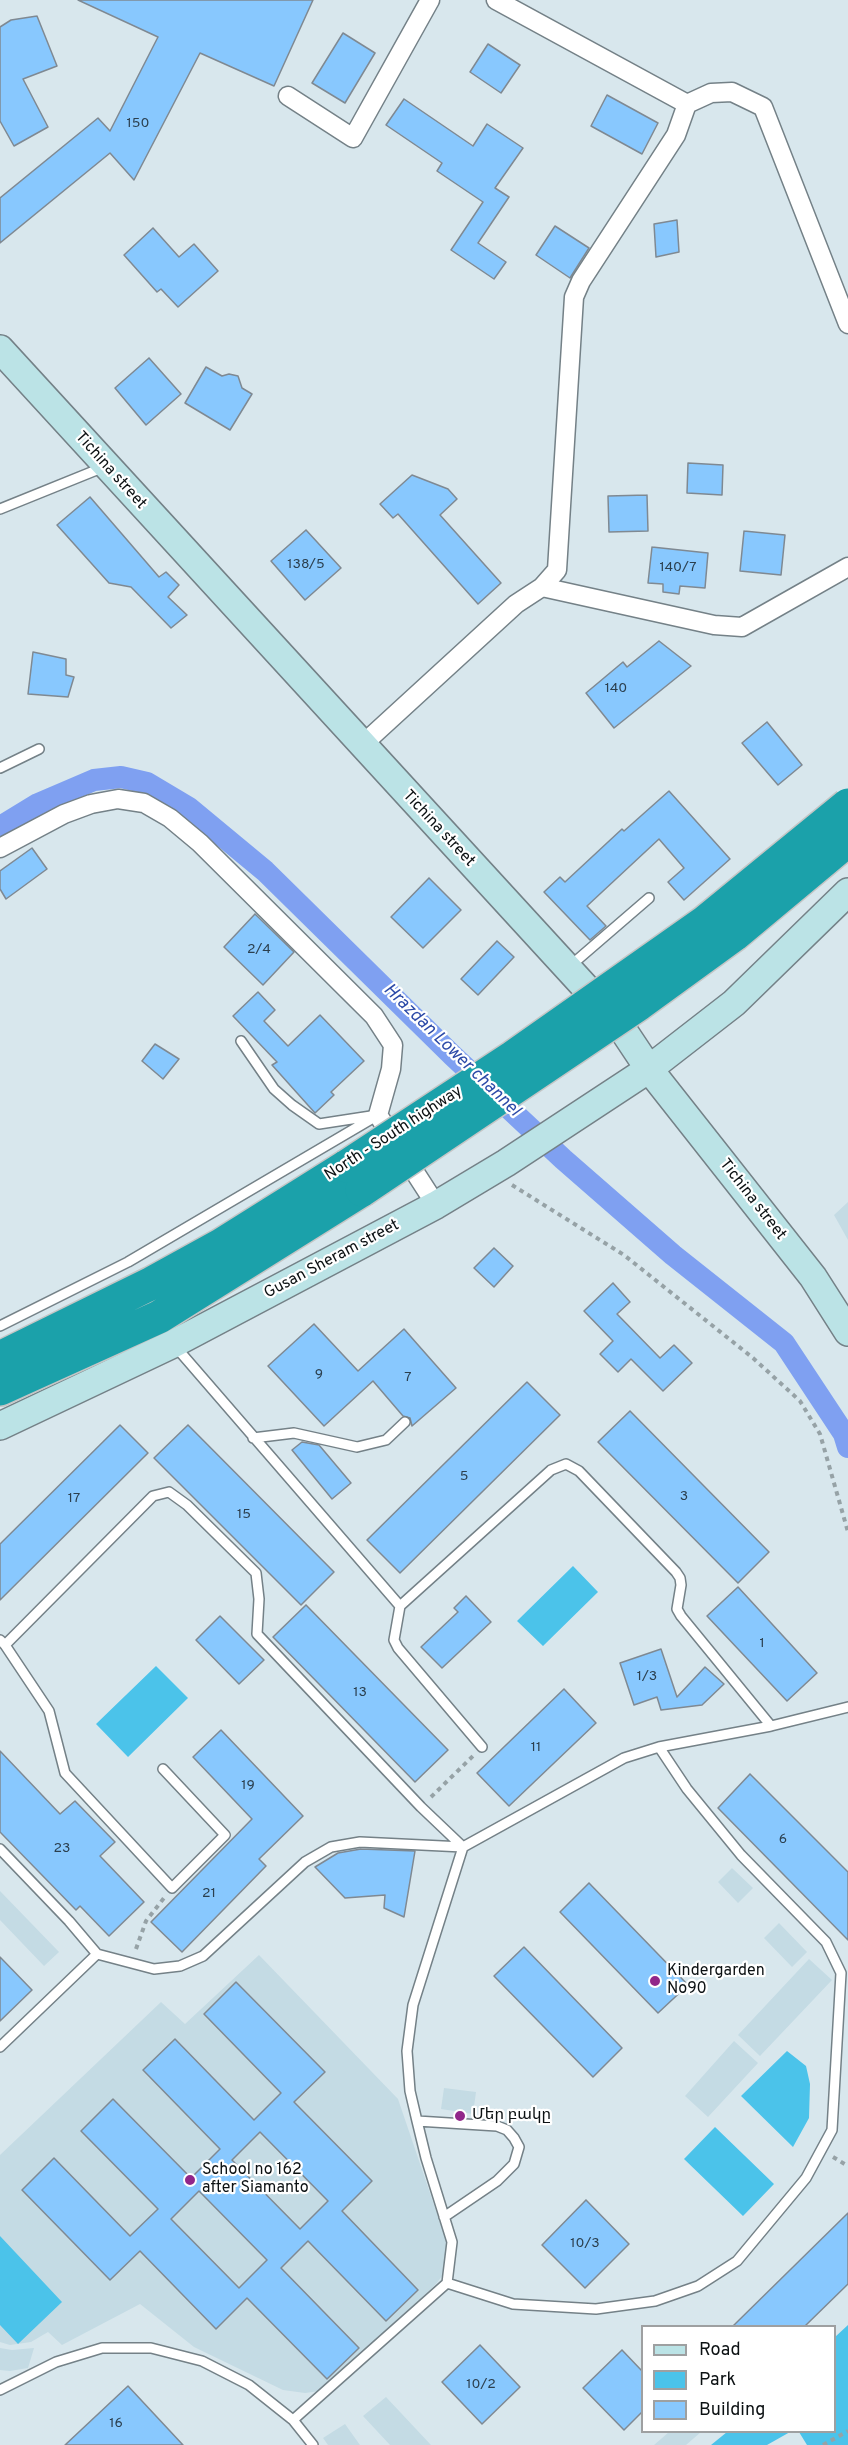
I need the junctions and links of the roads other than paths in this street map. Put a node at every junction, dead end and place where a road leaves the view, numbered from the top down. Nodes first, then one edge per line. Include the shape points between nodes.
1 (430, 0) edge
2 (496, 0) edge
3 (288, 96) dead end
4 (687, 104) junction
5 (848, 324) edge
6 (0, 349) edge
7 (106, 466) junction
8 (0, 509) edge
9 (848, 567) edge
10 (542, 587) junction
11 (361, 746) junction
12 (39, 749) dead end
13 (0, 768) edge
14 (848, 805) edge
15 (848, 840) edge
16 (0, 848) edge
17 (848, 892) edge
18 (649, 898) dead end
19 (567, 969) junction
20 (241, 1041) dead end
21 (649, 1069) junction
22 (378, 1115) junction
23 (354, 1178) junction
24 (436, 1205) junction
25 (0, 1326) edge
26 (848, 1332) edge
27 (173, 1344) junction
28 (0, 1358) edge
29 (0, 1389) edge
30 (405, 1422) dead end
31 (0, 1426) edge
32 (253, 1437) junction
33 (400, 1606) junction
34 (3, 1642) edge
35 (848, 1707) edge
36 (771, 1726) junction
37 (482, 1747) road end
38 (658, 1747) junction
39 (163, 1769) dead end
40 (463, 1847) junction
41 (0, 1849) edge
42 (97, 1954) junction
43 (0, 2047) edge
44 (417, 2121) junction
45 (444, 2217) junction
46 (447, 2283) junction
47 (0, 2390) edge
48 (293, 2420) junction
49 (313, 2445) edge

1 - 3 street via 353,138
2 - 4 street
4 - 5 street via 711,93 732,92 763,107
4 - 10 street via 676,135 574,297 557,570
6 - 7 street, Tichina street
7 - 8 lane
7 - 11 street, Tichina street
9 - 10 street via 742,627 714,625
10 - 11 street via 516,604
11 - 19 street, Tichina street
12 - 13 lane
14 - 23 highway, North - South highway, bridge via 705,922 513,1057
15 - 23 highway, North - South highway, bridge via 734,934 639,1004
16 - 22 street via 91,804 118,800 144,803 170,818 374,1016 393,1045 392,1069
17 - 21 street, Gusan Sheram street via 734,1003
18 - 19 lane
19 - 21 street, Tichina street via 619,1024
20 - 22 lane via 274,1089 319,1124
21 - 24 street, Gusan Sheram street
21 - 26 street, Tichina street via 813,1277
22 - 24 street
22 - 25 lane via 128,1262
23 - 28 highway, North - South highway
23 - 29 highway, North - South highway via 159,1317
24 - 27 street, Gusan Sheram street
27 - 31 street, Gusan Sheram street
27 - 32 lane
30 - 32 lane via 386,1440 357,1447 294,1433
32 - 33 lane
33 - 36 lane via 551,1470 566,1464 579,1471 676,1572 681,1585 677,1608 681,1616
33 - 37 lane via 394,1640
34 - 39 lane via 49,1711 65,1773 172,1888 225,1835
34 - 40 lane via 153,1496 169,1492 256,1573 256,1634
35 - 36 lane
36 - 38 lane
38 - 40 lane via 624,1758
38 - 46 lane via 741,1855 826,1942 841,1973 832,2130 806,2178 737,2260 698,2286 656,2301 596,2309 513,2304
40 - 42 lane via 360,1842 331,1847 305,1862 203,1956 180,1966 154,1969
40 - 44 lane via 413,2005 407,2051
41 - 42 lane
42 - 43 lane
44 - 45 lane
44 - 45 lane via 497,2126 507,2130 519,2147 514,2164 497,2181
45 - 46 lane via 452,2242
46 - 48 lane
47 - 48 lane via 56,2362 102,2348 151,2348 202,2361 249,2385
48 - 49 lane

